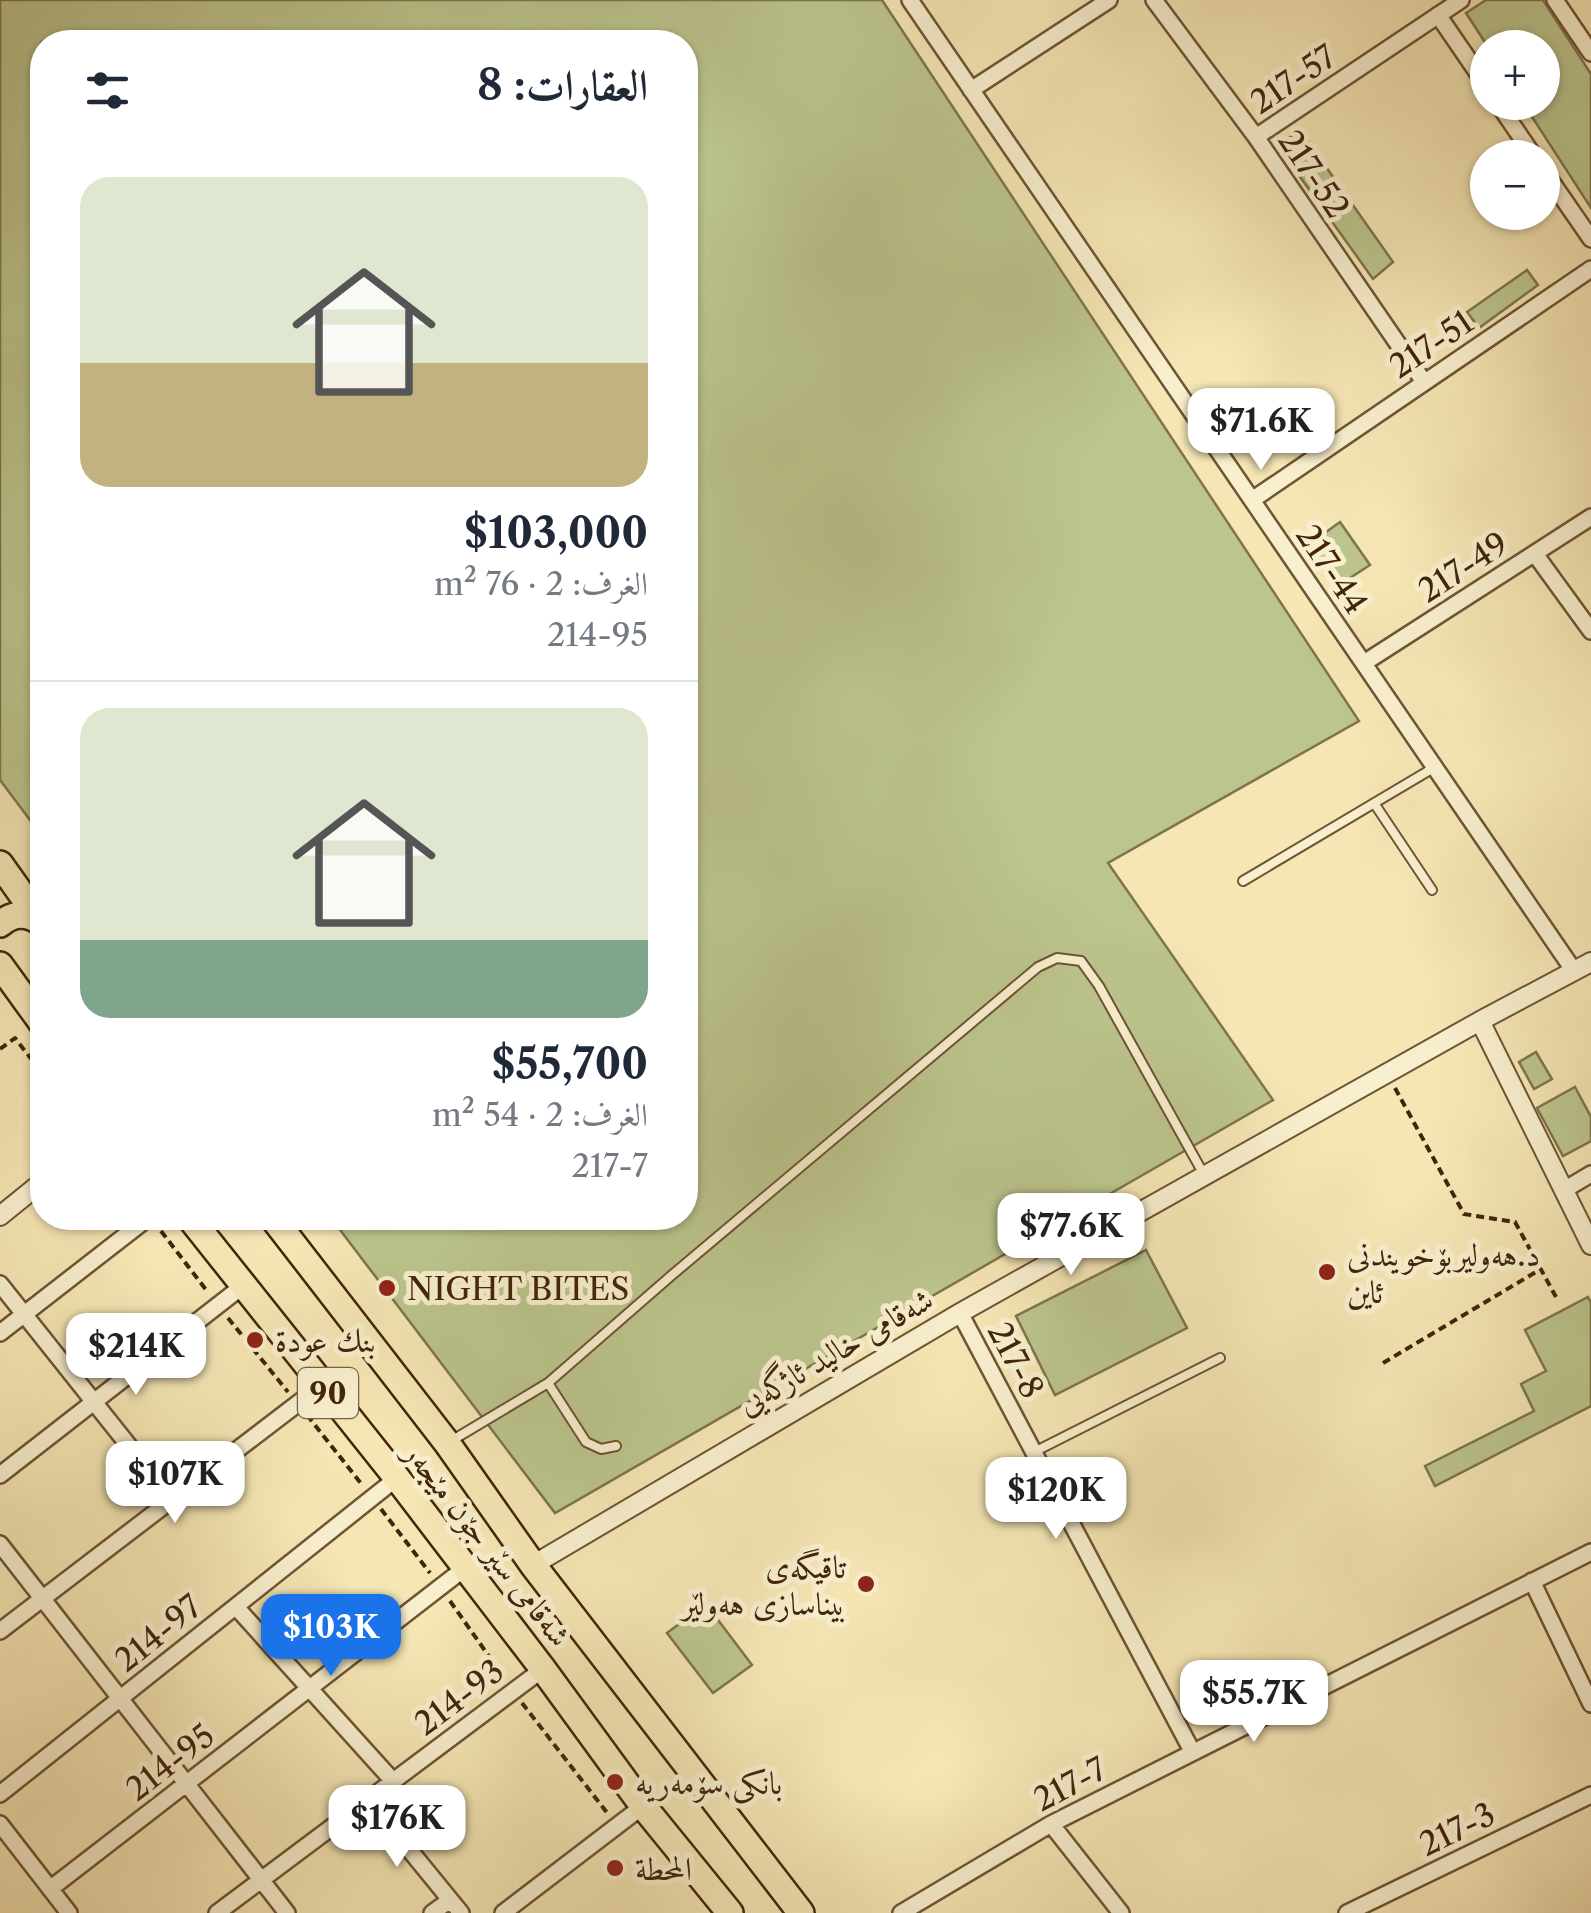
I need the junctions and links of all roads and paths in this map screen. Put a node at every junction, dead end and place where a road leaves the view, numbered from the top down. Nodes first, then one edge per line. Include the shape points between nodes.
1 (910, 0) edge
2 (1109, 0) edge
3 (1154, 0) edge
4 (1461, 0) edge
5 (1555, 0) edge
6 (1438, 16) junction
7 (1591, 53) edge
8 (1470, 62) edge
9 (971, 90) junction
10 (1256, 137) junction
11 (1560, 194) edge
12 (1591, 239) edge
13 (1591, 269) edge
14 (1424, 382) junction
15 (1252, 500) junction
16 (1591, 516) edge
17 (1535, 554) junction
18 (1591, 631) edge
19 (1364, 663) junction
20 (1435, 767) junction
21 (1374, 802) junction
22 (0, 864) edge
23 (1243, 882) dead end
24 (1432, 890) dead end
25 (30, 906) edge
26 (30, 916) edge
27 (0, 924) edge
28 (0, 965) edge
29 (1583, 966) edge
30 (30, 1006) edge
31 (1480, 1021) junction
32 (0, 1049) edge
33 (30, 1057) edge
34 (1387, 1073) junction
35 (1591, 1174) edge
36 (1204, 1176) junction
37 (1564, 1190) junction
38 (30, 1191) edge
39 (2, 1211) edge
40 (140, 1230) edge
41 (159, 1230) edge
42 (200, 1230) edge
43 (283, 1230) edge
44 (1591, 1245) edge
45 (1541, 1269) junction
46 (0, 1284) edge
47 (244, 1286) junction
48 (1556, 1297) dead end
49 (218, 1306) junction
50 (960, 1313) junction
51 (24, 1314) junction
52 (0, 1333) edge
53 (1220, 1358) dead end
54 (1383, 1363) dead end
55 (548, 1382) junction
56 (322, 1385) junction
57 (94, 1402) junction
58 (298, 1404) junction
59 (447, 1443) junction
60 (616, 1446) dead end
61 (1034, 1452) junction
62 (0, 1476) edge
63 (397, 1478) junction
64 (372, 1498) junction
65 (172, 1500) junction
66 (0, 1544) edge
67 (1591, 1552) edge
68 (533, 1564) junction
69 (466, 1568) junction
70 (1532, 1582) junction
71 (440, 1587) junction
72 (42, 1599) junction
73 (236, 1607) junction
74 (0, 1631) edge
75 (542, 1668) junction
76 (310, 1688) junction
77 (513, 1691) junction
78 (120, 1698) junction
79 (1591, 1704) edge
80 (1192, 1751) junction
81 (393, 1781) junction
82 (187, 1784) junction
83 (0, 1794) edge
84 (1591, 1795) edge
85 (368, 1799) junction
86 (643, 1806) junction
87 (610, 1816) dead end
88 (0, 1824) edge
89 (1050, 1824) junction
90 (262, 1880) junction
91 (50, 1889) junction
92 (450, 1900) junction
93 (1370, 1908) edge
94 (723, 1911) edge
95 (69, 1913) edge
96 (217, 1913) edge
97 (288, 1913) edge
98 (432, 1913) edge
99 (461, 1913) edge
100 (503, 1913) edge
101 (801, 1913) edge
102 (901, 1913) edge
103 (1121, 1913) edge
104 (1346, 1913) edge

1 - 9 street, 217-44
2 - 9 street
3 - 10 street, 217-52
4 - 6 street, 217-57
5 - 7 street
6 - 8 street
6 - 10 street, 217-57
9 - 15 street, 217-44
10 - 14 street, 217-52
11 - 12 street
13 - 14 street, 217-51
14 - 15 street, 217-51
15 - 19 street, 217-44
16 - 17 street, 217-49
17 - 18 street
17 - 19 street, 217-49
19 - 20 street, 217-44
20 - 21 lane
20 - 29 street, 217-44
21 - 23 lane
21 - 24 lane
22 - 25 highway
26 - 27 highway
28 - 30 highway
29 - 31 street, شەقامی خالید ئاژگەیی
31 - 34 street, شەقامی خالید ئاژگەیی
31 - 37 street
32 - 33 path via 15,1038
34 - 36 street, شەقامی خالید ئاژگەیی
34 - 45 path via 1464,1214 1515,1222
35 - 37 street
36 - 50 street, شەقامی خالید ئاژگەیی
36 - 55 lane via 1099,986 1081,961 1057,958 1038,967
37 - 44 street
38 - 39 street
40 - 51 street
41 - 49 path
42 - 47 highway, شەقامی سێر جۆن مێجەر / 90
43 - 59 highway, شەقامی سێر جۆن مێجەر / 90
45 - 48 path
45 - 54 path
46 - 51 street
47 - 49 street
47 - 56 highway, شەقامی سێر جۆن مێجەر / 90
49 - 57 street
49 - 58 path
50 - 61 street, 217-8
50 - 68 street, شەقامی خالید ئاژگەیی
51 - 52 street
51 - 57 street
53 - 61 lane
55 - 59 lane
55 - 60 lane via 586,1442
56 - 58 street
56 - 63 highway, شەقامی سێر جۆن مێجەر / 90
57 - 62 street
57 - 65 street
58 - 64 path
58 - 65 street
59 - 68 highway, شەقامی سێر جۆن مێجەر / 90
61 - 80 street, 217-8
63 - 64 street, 214-97
63 - 69 highway, شەقامی سێر جۆن مێجەر / 90
64 - 71 path
64 - 73 street, 214-97
65 - 72 street
66 - 72 street
67 - 70 street, 217-7
68 - 101 highway, شەقامی سێر جۆن مێجەر / 90
69 - 71 street, 214-95
69 - 75 highway, شەقامی سێر جۆن مێجەر / 90
70 - 79 street
70 - 80 street, 217-7
71 - 76 street, 214-95
71 - 77 path
72 - 74 street
72 - 78 street
73 - 76 street
73 - 78 street, 214-97
75 - 77 street, 214-93
75 - 86 highway, شەقامی سێر جۆن مێجەر / 90
76 - 81 street
76 - 82 street, 214-95
77 - 81 street, 214-93
77 - 87 path
78 - 82 street
78 - 83 street, 214-97
80 - 89 street, 217-7
81 - 85 street, 214-93
82 - 90 street
82 - 91 street, 214-95
84 - 93 street, 217-3
85 - 90 street, 214-93
85 - 92 street
86 - 94 highway, شەقامی سێر جۆن مێجەر / 90
86 - 100 street
88 - 91 street
89 - 102 street, 217-7
89 - 103 street
90 - 96 street, 214-93
90 - 97 street
91 - 95 street
92 - 98 street
92 - 99 street
93 - 104 street, 217-3

